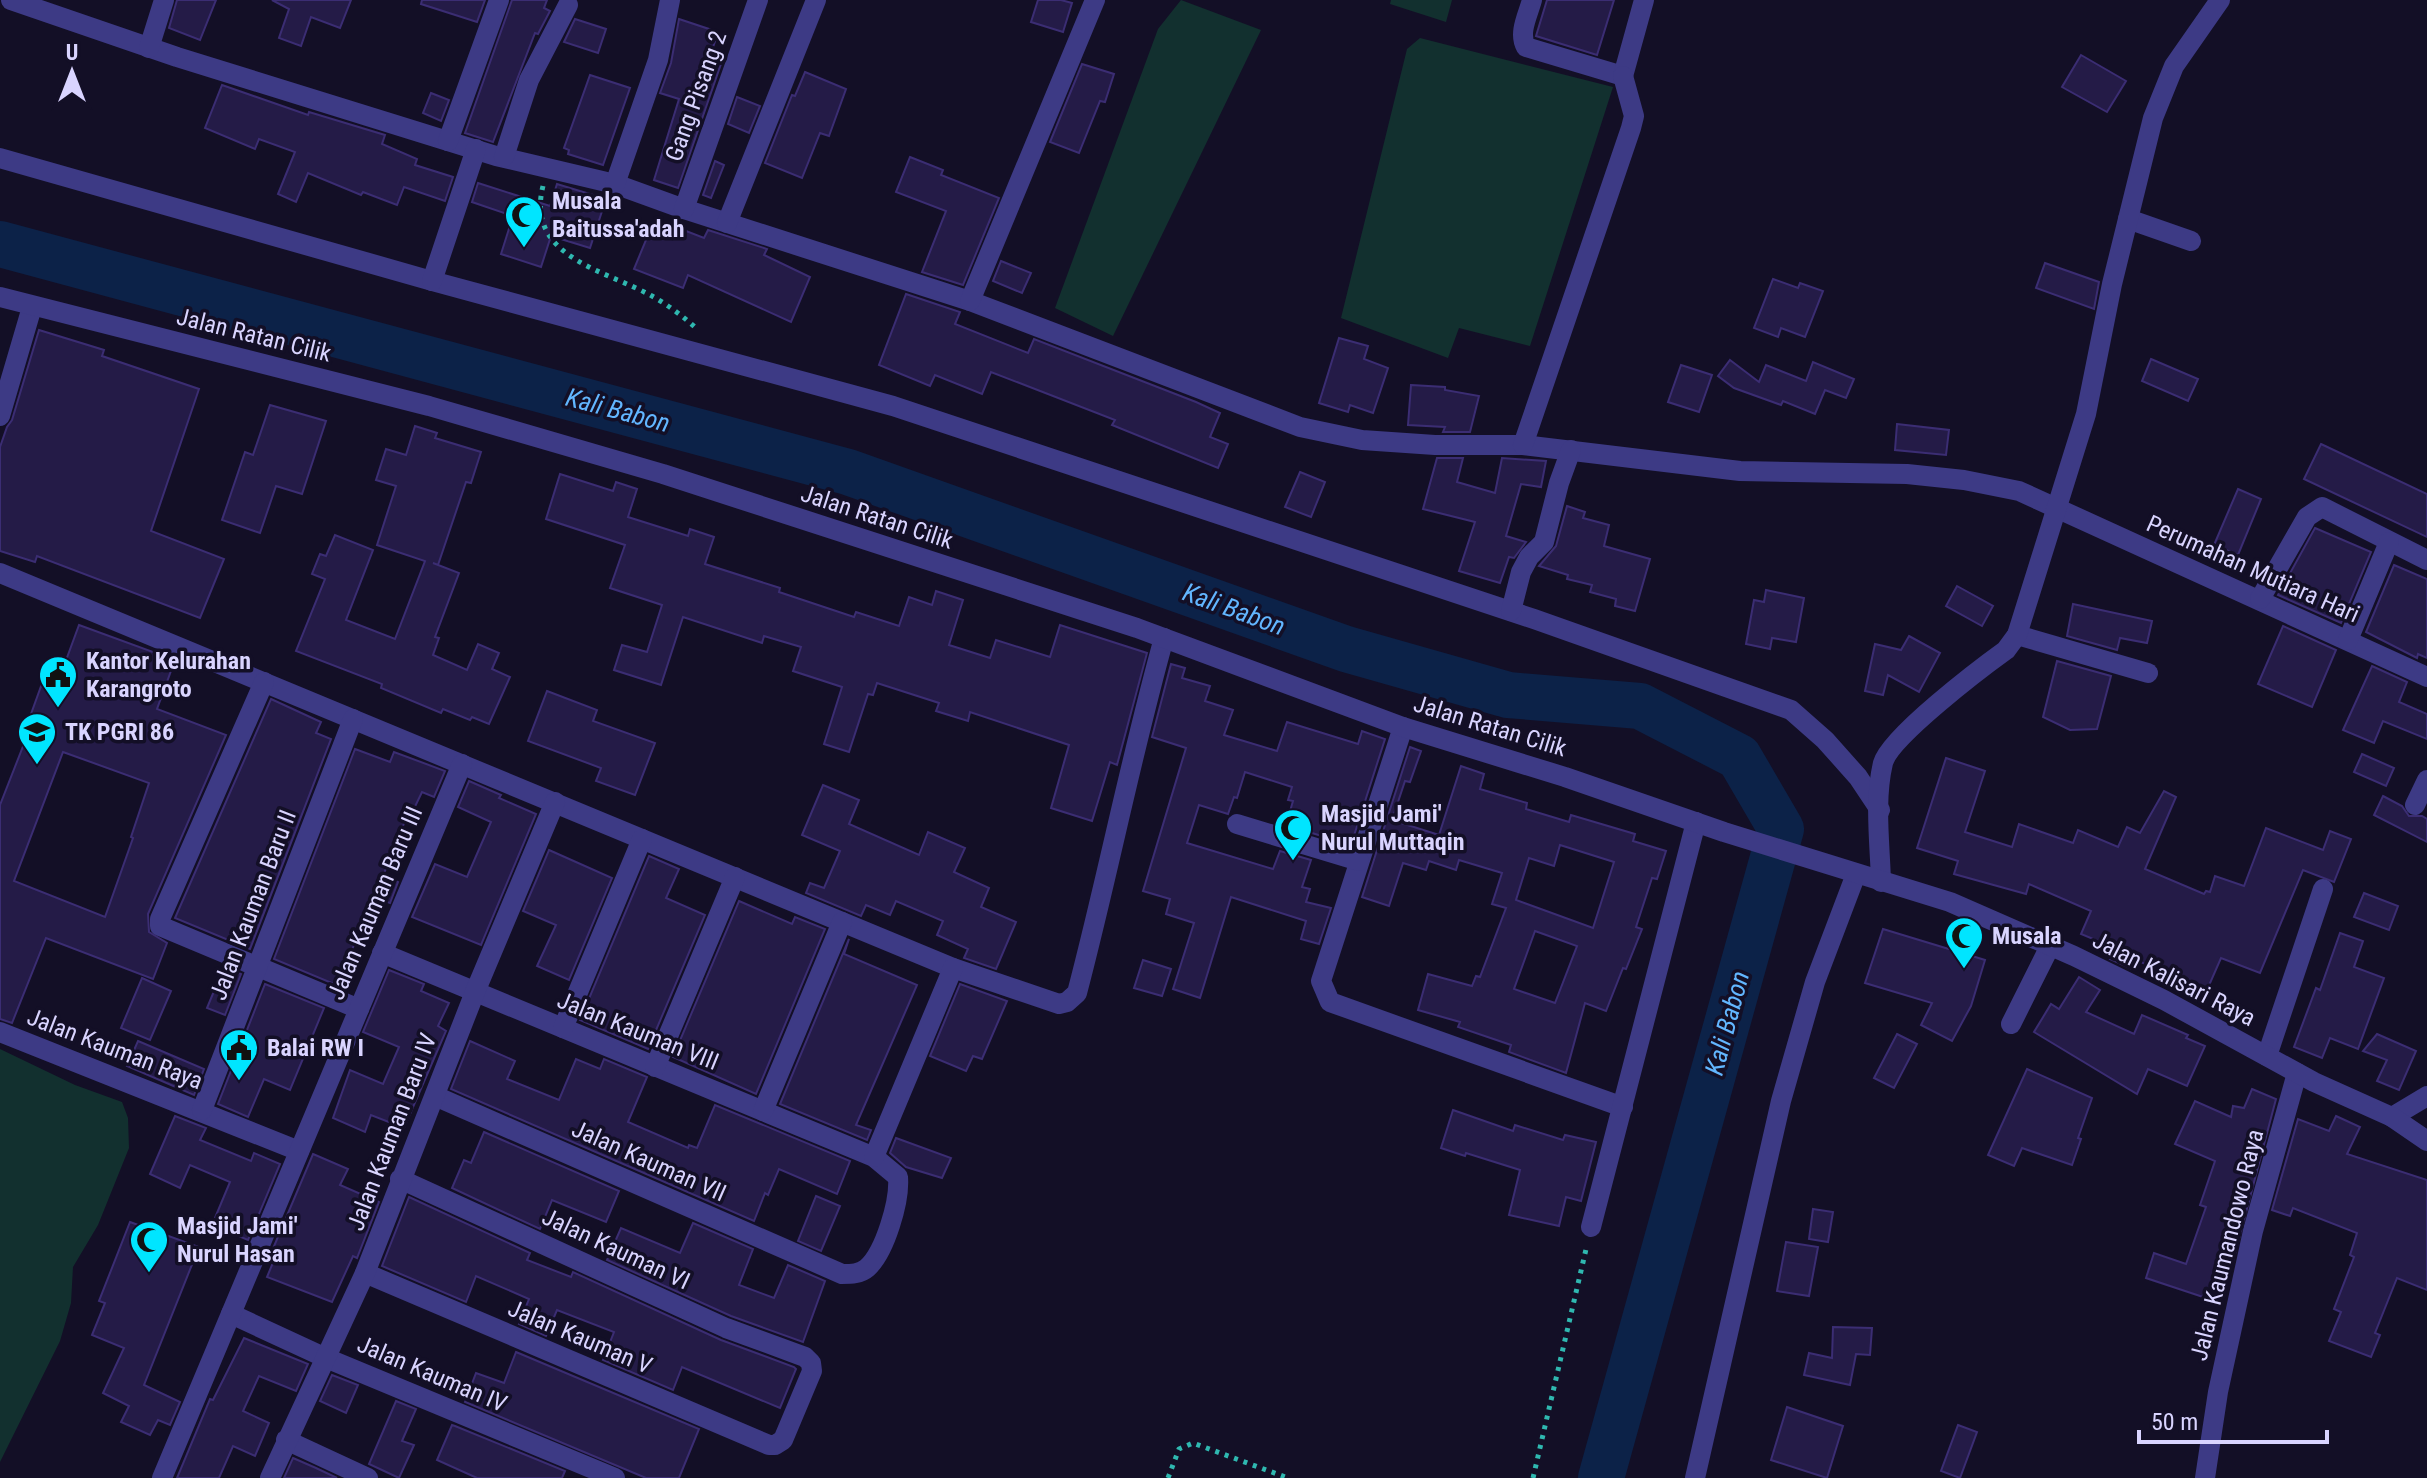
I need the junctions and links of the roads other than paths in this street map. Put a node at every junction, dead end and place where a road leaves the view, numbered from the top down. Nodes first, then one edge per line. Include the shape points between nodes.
1 (11, 0) edge
2 (164, 0) edge
3 (499, 0) edge
4 (670, 0) edge
5 (758, 0) edge
6 (816, 0) edge
7 (1095, 0) edge
8 (1532, 0) edge
9 (1644, 0) edge
10 (2220, 0) edge
11 (568, 5) dead end
12 (50, 6) edge
13 (149, 48) junction
14 (1623, 76) junction
15 (448, 141) junction
16 (476, 149) junction
17 (504, 157) junction
18 (0, 158) edge
19 (615, 184) junction
20 (684, 209) junction
21 (2128, 219) junction
22 (727, 223) junction
23 (2191, 241) dead end
24 (432, 281) junction
25 (0, 297) edge
26 (970, 301) junction
27 (32, 307) junction
28 (0, 416) edge
29 (1523, 445) junction
30 (1571, 450) junction
31 (2056, 510) junction
32 (2389, 542) junction
33 (2427, 560) edge
34 (0, 573) edge
35 (2260, 599) junction
36 (1511, 611) junction
37 (2017, 635) junction
38 (1164, 638) junction
39 (2348, 640) junction
40 (2148, 673) dead end
41 (2427, 677) edge
42 (264, 682) junction
43 (353, 719) junction
44 (1403, 727) junction
45 (462, 764) junction
46 (2427, 780) edge
47 (555, 802) junction
48 (2415, 805) dead end
49 (1880, 810) junction
50 (1696, 822) junction
51 (1237, 824) dead end
52 (642, 839) junction
53 (1359, 861) junction
54 (1850, 871) junction
55 (735, 877) junction
56 (1881, 882) junction
57 (2323, 889) dead end
58 (842, 922) junction
59 (2050, 946) junction
60 (382, 953) junction
61 (257, 967) junction
62 (953, 968) junction
63 (475, 992) junction
64 (359, 1009) junction
65 (2011, 1024) dead end
66 (563, 1028) junction
67 (0, 1032) edge
68 (2267, 1056) junction
69 (655, 1067) junction
70 (2297, 1073) junction
71 (435, 1096) junction
72 (2427, 1096) edge
73 (1623, 1107) junction
74 (202, 1110) junction
75 (763, 1111) junction
76 (2392, 1117) junction
77 (2427, 1141) edge
78 (299, 1151) junction
79 (874, 1157) junction
80 (400, 1179) junction
81 (1591, 1227) road end
82 (365, 1273) junction
83 (231, 1314) junction
84 (326, 1358) junction
85 (286, 1440) junction
86 (775, 1445) joint
87 (162, 1478) edge
88 (270, 1478) edge
89 (368, 1478) edge
90 (615, 1478) edge
91 (1695, 1478) edge
92 (2205, 1478) edge

1 - 12 street, Perumahan Mutiara Hari
2 - 13 street
3 - 15 street
4 - 19 street via 658,60
5 - 20 street, Gang Pisang 2
6 - 22 street
7 - 26 street
8 - 14 street via 1523,30 1526,47
9 - 14 street
10 - 21 street via 2164,85
11 - 17 street via 529,80
12 - 13 street, Perumahan Mutiara Hari
13 - 15 street, Perumahan Mutiara Hari
14 - 29 street via 1634,116 1631,128
15 - 16 street, Perumahan Mutiara Hari
16 - 17 street, Perumahan Mutiara Hari
16 - 24 street
17 - 19 street, Perumahan Mutiara Hari
18 - 24 street
19 - 20 street, Perumahan Mutiara Hari
20 - 22 street, Perumahan Mutiara Hari
21 - 23 street
21 - 31 street via 2086,414
22 - 26 street, Perumahan Mutiara Hari
24 - 36 street via 893,406
25 - 27 street, Jalan Ratan Cilik
26 - 29 street, Perumahan Mutiara Hari via 1300,427 1362,440
27 - 28 street
27 - 38 street, Jalan Ratan Cilik via 429,406 663,474
29 - 30 street, Perumahan Mutiara Hari
30 - 31 street, Perumahan Mutiara Hari via 1740,471 1964,480 2019,491
30 - 36 street via 1544,542 1521,572
31 - 35 street, Perumahan Mutiara Hari
31 - 37 street
32 - 33 street
32 - 35 street via 2322,507 2315,510
32 - 39 street
34 - 42 street
35 - 39 street, Perumahan Mutiara Hari
36 - 49 street via 1791,710 1858,777
37 - 40 street
37 - 49 street via 1891,747 1884,761
38 - 44 street, Jalan Ratan Cilik
38 - 62 street via 1077,993 1059,1004
39 - 41 street, Perumahan Mutiara Hari
42 - 43 street
42 - 61 street via 160,919 160,926
43 - 45 street
43 - 61 street, Jalan Kauman Baru II
44 - 50 street, Jalan Ratan Cilik
44 - 53 street
45 - 47 street
45 - 60 street, Jalan Kauman Baru III
46 - 48 street
47 - 52 street
47 - 63 street, Jalan Kauman Baru IV
49 - 56 street
50 - 54 street, Jalan Ratan Cilik
50 - 73 street
51 - 53 street
52 - 55 street
52 - 66 street
53 - 73 street via 1321,981 1330,1002
54 - 56 street, Jalan Kalisari Raya
54 - 91 street via 1781,1101
55 - 58 street
55 - 69 street
56 - 59 street, Jalan Kalisari Raya via 1950,902
57 - 68 street
58 - 62 street
58 - 75 street
59 - 65 street
59 - 68 street, Jalan Kalisari Raya
60 - 63 street, Jalan Kauman VIII
60 - 64 street, Jalan Kauman Baru III
61 - 64 street
61 - 74 street, Jalan Kauman Baru II
62 - 79 street
63 - 66 street, Jalan Kauman VIII
63 - 71 street, Jalan Kauman Baru IV
64 - 78 street, Jalan Kauman Baru III
66 - 69 street, Jalan Kauman VIII
67 - 74 street, Jalan Kauman Raya
68 - 70 street, Jalan Kalisari Raya
69 - 75 street, Jalan Kauman VIII
70 - 76 street, Jalan Kalisari Raya
70 - 92 street, Jalan Kaumandowo Raya via 2253,1231
71 - 79 street, Jalan Kauman VII via 842,1274 867,1268 894,1217 898,1177
71 - 80 street, Jalan Kauman Baru IV
72 - 76 street
73 - 81 street
74 - 78 street, Jalan Kauman Raya
75 - 79 street, Jalan Kauman VIII
76 - 77 street, Jalan Kalisari Raya
78 - 83 street, Jalan Kauman Baru III
80 - 82 street, Jalan Kauman Baru IV
80 - 86 street, Jalan Kauman VI via 726,1328 805,1357 812,1371 783,1440
82 - 84 street, Jalan Kauman Baru IV
82 - 86 street, Jalan Kauman V
83 - 84 street, Jalan Kauman IV
83 - 87 street, Jalan Kauman Baru III
84 - 85 street, Jalan Kauman Baru IV
84 - 90 street, Jalan Kauman IV
85 - 88 street, Jalan Kauman Baru IV
85 - 89 street

